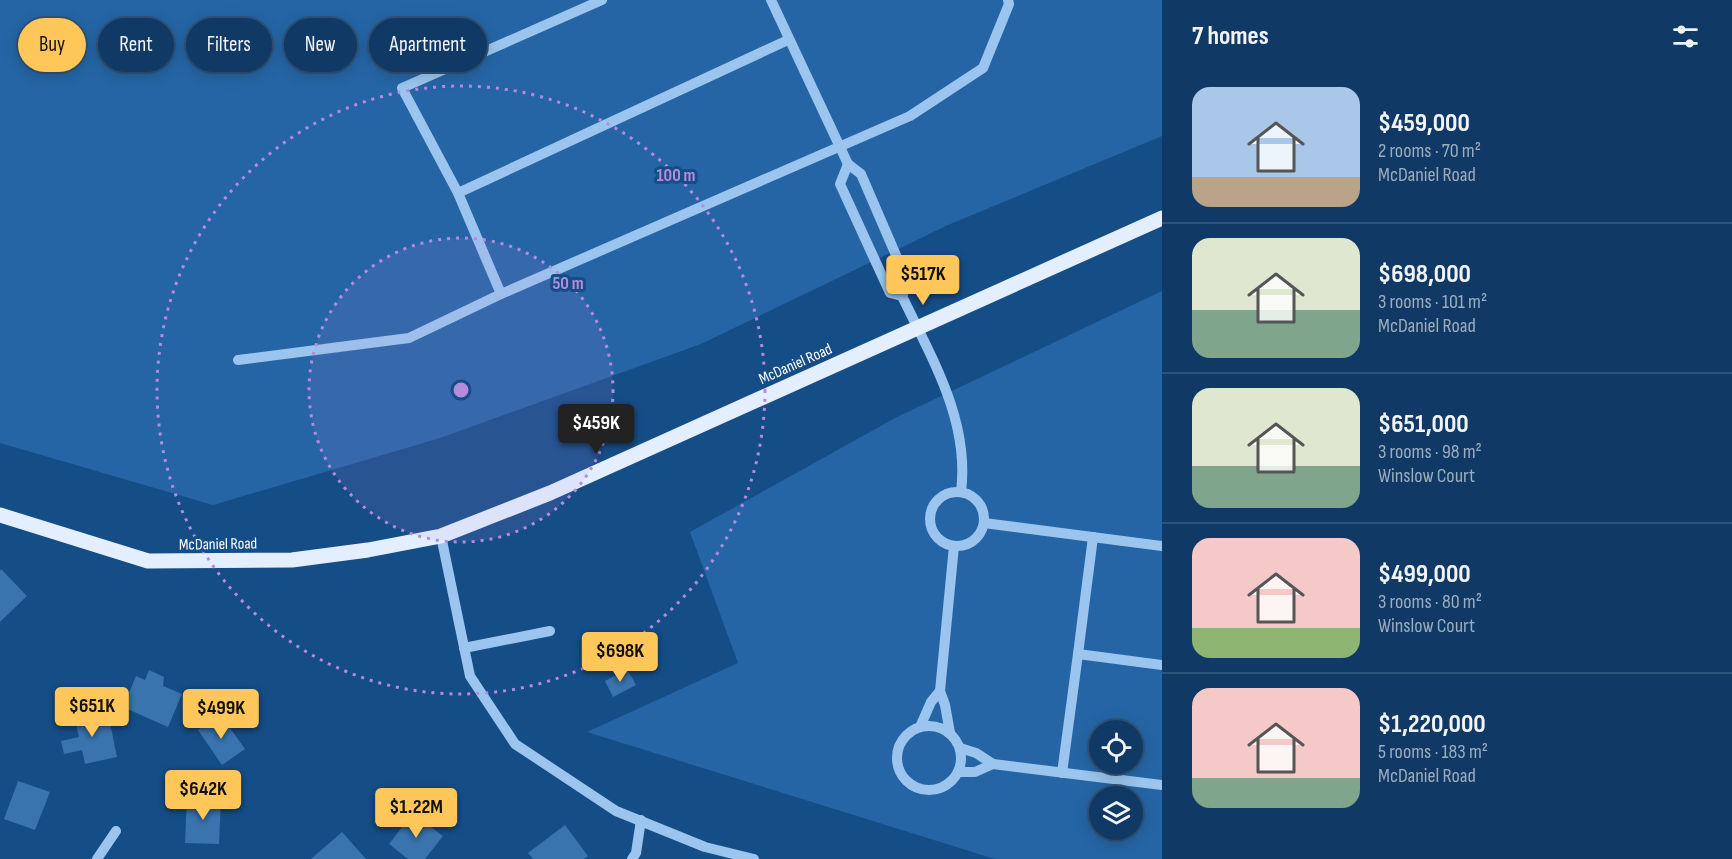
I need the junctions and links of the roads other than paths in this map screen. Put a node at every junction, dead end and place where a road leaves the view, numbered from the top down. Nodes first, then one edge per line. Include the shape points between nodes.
1 (602, 0) edge
2 (771, 0) edge
3 (1008, 0) edge
4 (788, 40) junction
5 (838, 145) junction
6 (848, 164) junction
7 (458, 193) junction
8 (1162, 219) edge
9 (501, 294) junction
10 (902, 296) junction
11 (919, 328) junction
12 (238, 360) dead end
13 (961, 492) junction
14 (0, 515) edge
15 (984, 523) junction
16 (441, 536) junction
17 (1093, 537) junction
18 (954, 546) junction
19 (1162, 546) edge
20 (550, 631) dead end
21 (464, 648) junction
22 (1078, 654) junction
23 (1162, 665) edge
24 (940, 691) junction
25 (920, 727) junction
26 (950, 733) junction
27 (960, 748) junction
28 (993, 764) junction
29 (958, 772) junction
30 (1062, 773) junction
31 (1162, 785) edge
32 (641, 820) junction
33 (116, 831) dead end
34 (97, 859) edge
35 (632, 859) edge
36 (754, 859) edge

1 - 7 street via 402,87
2 - 4 street
3 - 5 street via 983,68 910,116
4 - 5 street
4 - 7 street
5 - 6 street
5 - 9 street
6 - 10 street via 861,174 908,283
6 - 10 street via 840,184 890,293
7 - 9 street
8 - 11 main road, McDaniel Road
9 - 12 street via 409,338
10 - 11 street
11 - 13 street via 956,417 964,466
11 - 16 main road, McDaniel Road via 550,493
13 - 15 street via 975,498
13 - 18 street via 940,498 931,513 930,522 937,537
14 - 16 main road, McDaniel Road via 148,561 292,560
15 - 17 street
15 - 18 street via 976,539
16 - 21 street
17 - 19 street
17 - 22 street
18 - 24 street
20 - 21 street
21 - 32 street via 470,676 515,744 616,811
22 - 23 street
22 - 30 street
24 - 25 street
24 - 26 street
25 - 26 street via 931,726
25 - 29 street via 911,731 898,748 899,769 904,779 912,786 933,790
26 - 27 street
27 - 28 street
27 - 29 street
28 - 29 street via 975,772
28 - 30 street
30 - 31 street
32 - 35 street
32 - 36 street via 705,847
33 - 34 street

